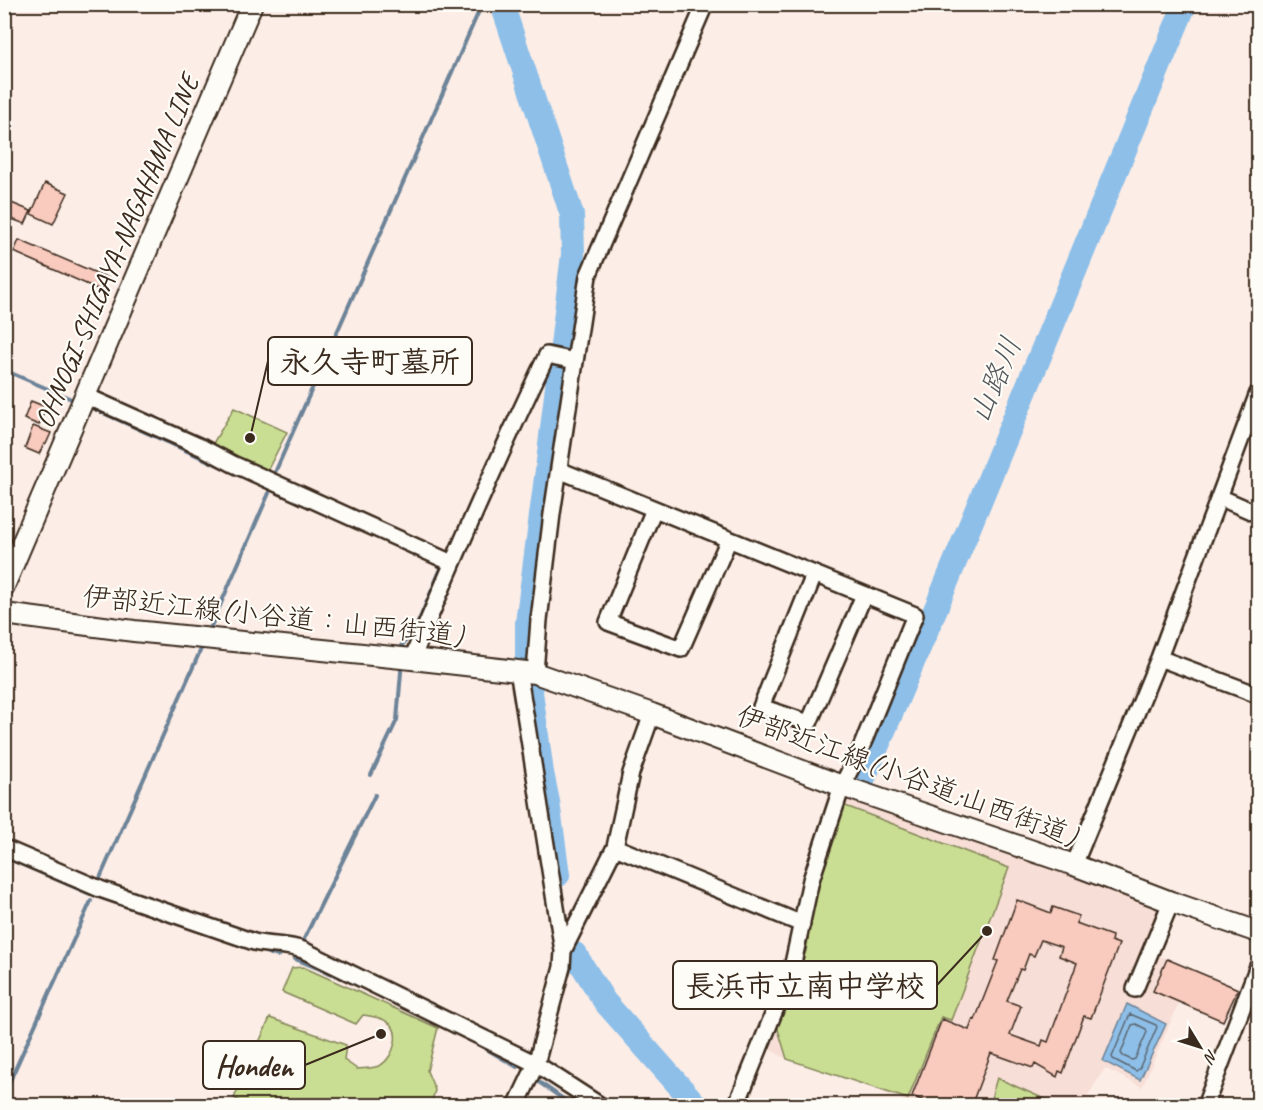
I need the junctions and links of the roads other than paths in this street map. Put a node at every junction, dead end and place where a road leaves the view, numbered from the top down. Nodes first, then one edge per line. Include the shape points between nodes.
1 (252, 4) edge
2 (705, 4) edge
3 (575, 361) junction
4 (1258, 393) edge
5 (86, 396) junction
6 (1254, 420) edge
7 (560, 470) junction
8 (1220, 497) junction
9 (654, 509) junction
10 (1258, 514) edge
11 (729, 539) junction
12 (452, 563) junction
13 (814, 575) junction
14 (4, 586) edge
15 (864, 595) junction
16 (4, 614) edge
17 (403, 658) junction
18 (1159, 658) junction
19 (525, 671) junction
20 (1258, 695) edge
21 (652, 714) junction
22 (842, 786) junction
23 (4, 848) edge
24 (615, 848) junction
25 (1074, 864) junction
26 (1171, 902) junction
27 (802, 924) junction
28 (1258, 932) edge
29 (563, 951) junction
30 (1258, 966) edge
31 (1135, 989) dead end
32 (536, 1064) junction
33 (516, 1106) edge
34 (601, 1106) edge
35 (736, 1106) edge
36 (1205, 1106) edge

1 - 5 main road, OHNOGI-SHIGAYA-NAGAHAMA LINE
2 - 3 street via 588,276
3 - 7 street
3 - 12 street via 547,355
4 - 6 street
5 - 12 street
5 - 14 main road, OHNOGI-SHIGAYA-NAGAHAMA LINE
6 - 8 street
7 - 9 street
7 - 19 street via 539,620
8 - 10 street
8 - 18 street
9 - 11 street
9 - 11 street via 608,622 681,648
11 - 13 street
12 - 17 street
13 - 15 street
13 - 15 street via 761,707 808,723
15 - 22 street via 915,615
16 - 17 main road, 伊部近江線(小谷道：山西街道) via 134,632
17 - 19 main road, 伊部近江線(小谷道：山西街道)
18 - 20 street
18 - 25 street
19 - 21 main road, 伊部近江線(小谷道;山西街道)
19 - 29 street
21 - 22 main road, 伊部近江線(小谷道;山西街道)
21 - 24 street via 631,772
22 - 25 main road, 伊部近江線(小谷道;山西街道)
22 - 27 street via 811,880
23 - 32 street via 100,889 243,939 300,949
24 - 27 street
24 - 29 street
25 - 26 main road, 伊部近江線(小谷道;山西街道)
26 - 28 main road, 伊部近江線(小谷道;山西街道)
26 - 31 street
27 - 35 street via 792,968
29 - 32 street
30 - 36 street
32 - 33 street
32 - 34 street

